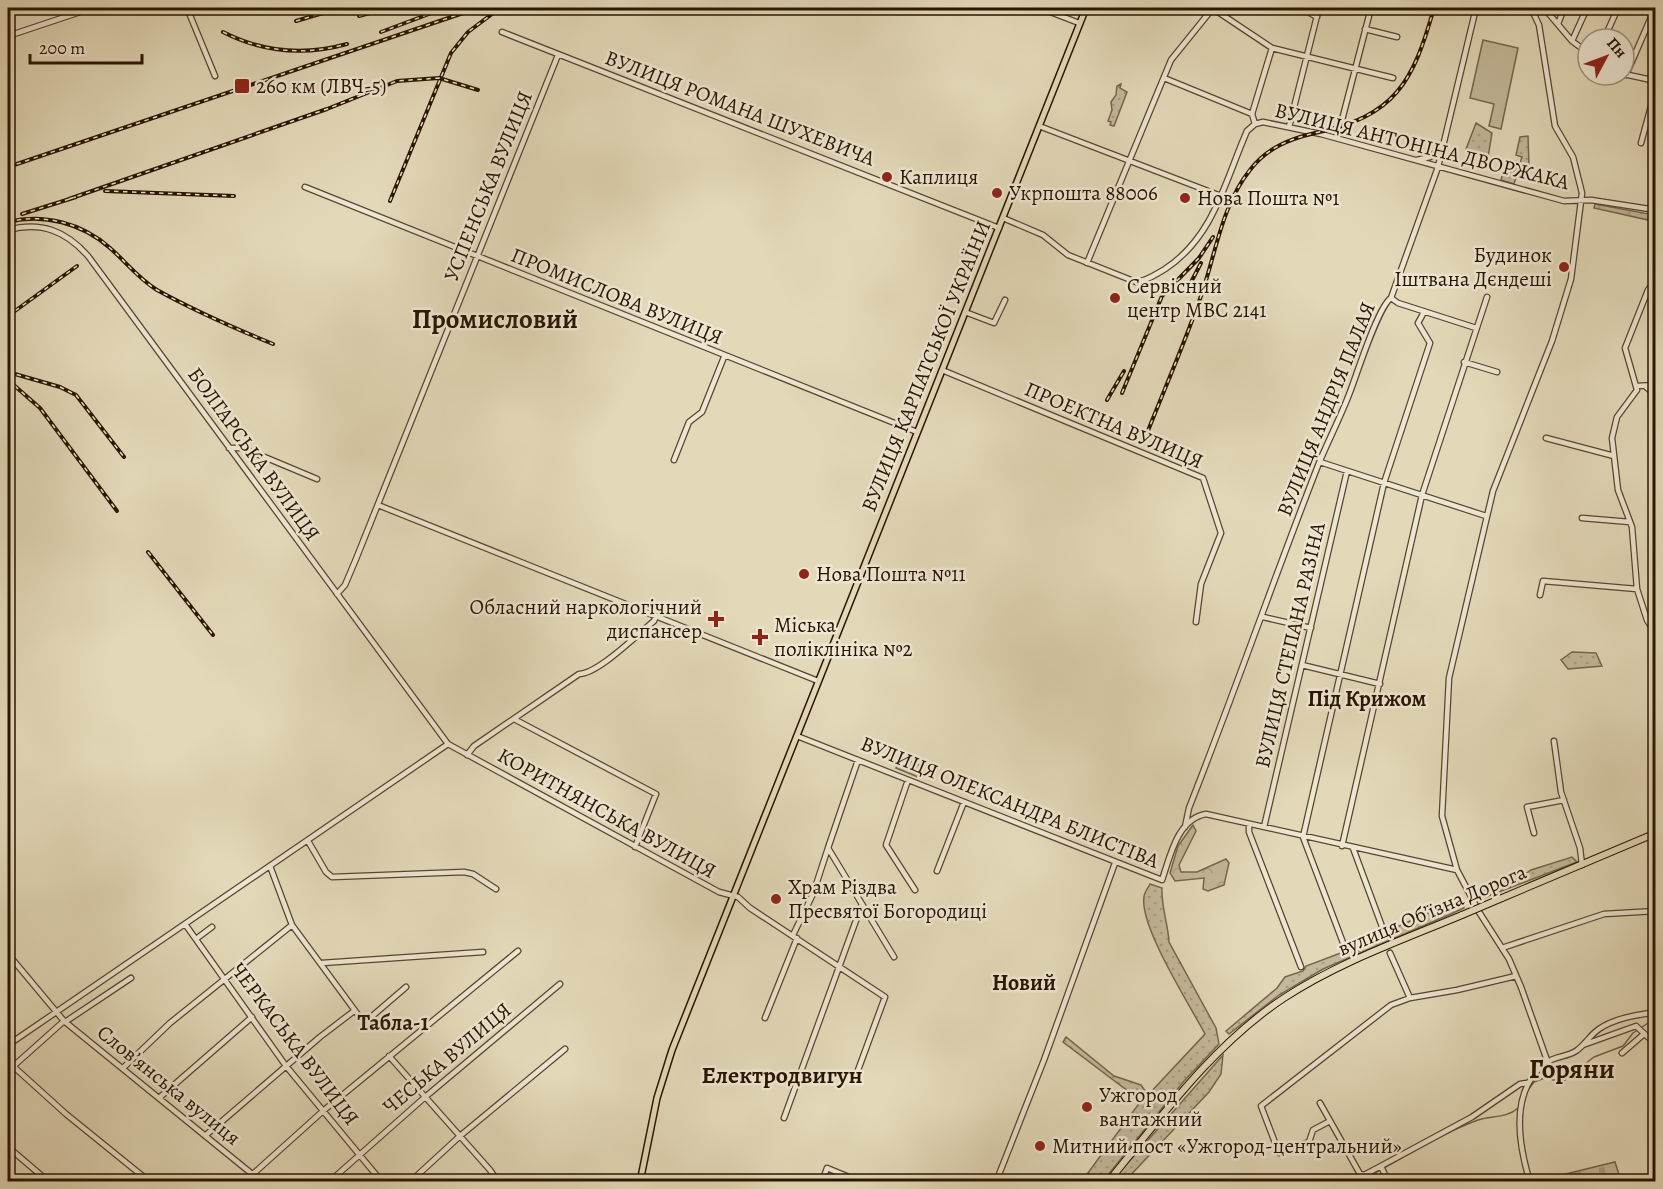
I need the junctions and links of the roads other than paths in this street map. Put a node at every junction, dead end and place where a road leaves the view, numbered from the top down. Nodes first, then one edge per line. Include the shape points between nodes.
1 (92, 8) edge
2 (187, 8) edge
3 (1040, 8) edge
4 (1086, 8) edge
5 (1212, 8) edge
6 (1301, 8) edge
7 (1319, 8) edge
8 (1371, 8) edge
9 (1476, 8) edge
10 (1531, 8) edge
11 (1544, 8) edge
12 (1564, 8) edge
13 (1587, 8) edge
14 (1618, 8) edge
15 (1655, 8) edge
16 (1317, 17) junction
17 (1080, 23) junction
18 (1558, 24) junction
19 (1609, 27) edge
20 (1365, 29) junction
21 (502, 32) dead end
22 (8, 36) edge
23 (1397, 37) dead end
24 (1572, 41) junction
25 (1576, 44) edge
26 (1272, 48) junction
27 (1636, 50) edge
28 (558, 55) junction
29 (1308, 56) junction
30 (1356, 68) junction
31 (215, 76) dead end
32 (1636, 76) edge
33 (1164, 78) junction
34 (1393, 78) dead end
35 (1656, 81) edge
36 (1656, 88) edge
37 (1252, 114) junction
38 (1342, 120) dead end
39 (1255, 124) junction
40 (1039, 126) junction
41 (1289, 128) junction
42 (1641, 143) dead end
43 (1443, 147) junction
44 (1414, 160) junction
45 (1129, 161) junction
46 (1438, 167) junction
47 (305, 187) dead end
48 (1221, 196) junction
49 (1581, 202) junction
50 (1656, 210) edge
51 (1003, 218) junction
52 (999, 228) junction
53 (8, 230) edge
54 (477, 257) junction
55 (1087, 263) junction
56 (1656, 280) edge
57 (1487, 297) dead end
58 (1391, 298) junction
59 (1005, 300) dead end
60 (965, 312) junction
61 (1424, 312) junction
62 (1476, 328) junction
63 (724, 357) junction
64 (1464, 362) junction
65 (942, 370) junction
66 (1497, 372) dead end
67 (1656, 385) edge
68 (1637, 386) junction
69 (1646, 387) junction
70 (1656, 395) edge
71 (917, 432) junction
72 (1546, 438) dead end
73 (229, 448) junction
74 (1614, 456) junction
75 (674, 460) dead end
76 (1320, 462) junction
77 (1347, 471) junction
78 (317, 479) dead end
79 (1384, 483) junction
80 (1422, 495) junction
81 (378, 505) junction
82 (1486, 516) junction
83 (1582, 518) dead end
84 (1630, 522) junction
85 (1637, 589) junction
86 (337, 594) junction
87 (1540, 595) dead end
88 (656, 616) junction
89 (1263, 617) junction
90 (1196, 622) dead end
91 (1311, 628) junction
92 (1656, 635) edge
93 (1302, 665) junction
94 (1341, 675) junction
95 (818, 681) junction
96 (1380, 684) junction
97 (514, 719) junction
98 (797, 736) junction
99 (1554, 741) dead end
100 (448, 744) junction
101 (467, 755) junction
102 (858, 760) junction
103 (908, 780) junction
104 (1564, 800) junction
105 (964, 802) junction
106 (1250, 824) junction
107 (1185, 827) junction
108 (1264, 827) junction
109 (1534, 833) dead end
110 (1656, 833) edge
111 (1303, 837) junction
112 (308, 840) junction
113 (635, 846) junction
114 (1342, 846) junction
115 (828, 848) junction
116 (1353, 848) junction
117 (1115, 863) junction
118 (1582, 865) junction
119 (270, 866) junction
120 (1457, 870) junction
121 (937, 871) dead end
122 (496, 889) dead end
123 (915, 890) dead end
124 (733, 897) junction
125 (862, 904) junction
126 (1475, 904) dead end
127 (1656, 911) edge
128 (1479, 912) dead end
129 (185, 924) junction
130 (292, 925) junction
131 (212, 927) dead end
132 (1384, 932) dead end
133 (795, 937) junction
134 (196, 939) junction
135 (1345, 948) dead end
136 (1502, 948) junction
137 (518, 951) dead end
138 (483, 952) dead end
139 (1390, 953) dead end
140 (8, 954) edge
141 (894, 957) dead end
142 (322, 963) junction
143 (838, 965) junction
144 (1301, 967) dead end
145 (1516, 976) junction
146 (131, 978) dead end
147 (225, 979) junction
148 (560, 984) dead end
149 (406, 987) dead end
150 (1410, 998) junction
151 (354, 1011) junction
152 (1656, 1011) edge
153 (57, 1012) junction
154 (252, 1017) junction
155 (765, 1017) dead end
156 (64, 1021) junction
157 (1641, 1031) junction
158 (1656, 1039) edge
159 (8, 1045) edge
160 (1583, 1045) junction
161 (565, 1048) dead end
162 (1622, 1053) dead end
163 (389, 1056) junction
164 (1547, 1061) junction
165 (14, 1066) junction
166 (286, 1066) junction
167 (123, 1068) junction
168 (8, 1071) edge
169 (1563, 1078) dead end
170 (854, 1081) dead end
171 (1527, 1083) junction
172 (159, 1098) junction
173 (424, 1098) junction
174 (1320, 1103) dead end
175 (323, 1111) junction
176 (784, 1119) dead end
177 (1330, 1121) junction
178 (206, 1135) junction
179 (460, 1136) junction
180 (8, 1147) edge
181 (359, 1155) junction
182 (1381, 1166) junction
183 (254, 1178) edge
184 (492, 1180) edge
185 (49, 1182) edge
186 (150, 1182) edge
187 (262, 1182) edge
188 (329, 1182) edge
189 (382, 1182) edge
190 (410, 1182) edge
191 (640, 1182) edge
192 (822, 1182) edge
193 (861, 1182) edge
194 (996, 1182) edge
195 (1108, 1182) edge
196 (1388, 1182) edge
197 (1530, 1182) edge

1 - 22 street
2 - 31 street
3 - 17 street
4 - 17 main road, ВУЛИЦЯ КАРПАТСЬКОЇ УКРАЇНИ
5 - 26 street
5 - 33 street via 1176,51
6 - 16 street
7 - 16 street
8 - 20 street
9 - 43 street, ВУЛИЦЯ АНДРІЯ ПАЛАЯ
10 - 49 street via 1539,25 1555,126 1575,163
11 - 18 street
12 - 18 street
13 - 24 street
14 - 19 street
15 - 27 street
16 - 29 street
17 - 40 main road, ВУЛИЦЯ КАРПАТСЬКОЇ УКРАЇНИ
18 - 24 street
20 - 23 street
20 - 30 street
21 - 28 street, ВУЛИЦЯ РОМАНА ШУХЕВИЧА
24 - 25 street
26 - 29 street
26 - 37 street
28 - 52 street, ВУЛИЦЯ РОМАНА ШУХЕВИЧА
28 - 54 street, УСПЕНСЬКА ВУЛИЦЯ
29 - 30 street
29 - 41 street
30 - 34 street
30 - 38 street
32 - 35 street
33 - 37 street, ВУЛИЦЯ АНТОНІНА ДВОРЖАКА
33 - 45 street
36 - 42 street
37 - 39 street
39 - 41 street, ВУЛИЦЯ АНТОНІНА ДВОРЖАКА
39 - 48 street via 1246,133
40 - 45 street
40 - 51 main road, ВУЛИЦЯ КАРПАТСЬКОЇ УКРАЇНИ
41 - 44 street, ВУЛИЦЯ АНТОНІНА ДВОРЖАКА
43 - 44 street via 1430,157
43 - 46 street, ВУЛИЦЯ АНДРІЯ ПАЛАЯ
44 - 46 street, ВУЛИЦЯ АНТОНІНА ДВОРЖАКА
45 - 48 street
45 - 55 street
46 - 49 street, ВУЛИЦЯ АНТОНІНА ДВОРЖАКА via 1558,200
46 - 58 street, ВУЛИЦЯ АНДРІЯ ПАЛАЯ
47 - 54 street, ПРОМИСЛОВА ВУЛИЦЯ
48 - 55 street via 1200,238 1182,257 1146,280 1136,282
49 - 50 street, ВУЛИЦЯ АНТОНІНА ДВОРЖАКА via 1591,200
49 - 82 street via 1575,265 1554,336
51 - 52 main road, ВУЛИЦЯ КАРПАТСЬКОЇ УКРАЇНИ
51 - 55 street via 1043,234 1068,255
52 - 60 main road, ВУЛИЦЯ КАРПАТСЬКОЇ УКРАЇНИ
53 - 73 street, БОЛГАРСЬКА ВУЛИЦЯ via 20,226 46,228 65,234 80,247
54 - 63 street, ПРОМИСЛОВА ВУЛИЦЯ
54 - 81 street, УСПЕНСЬКА ВУЛИЦЯ
56 - 68 street via 1648,290 1625,348
57 - 62 street
58 - 61 street
58 - 76 street, ВУЛИЦЯ АНДРІЯ ПАЛАЯ via 1384,303
59 - 60 street via 994,323
60 - 65 main road, ВУЛИЦЯ КАРПАТСЬКОЇ УКРАЇНИ
61 - 62 street
61 - 79 street via 1418,323 1430,343
62 - 64 street
63 - 71 street, ПРОМИСЛОВА ВУЛИЦЯ
63 - 75 street via 702,412 689,422
64 - 66 street
64 - 80 street
65 - 71 main road, ВУЛИЦЯ КАРПАТСЬКОЇ УКРАЇНИ
65 - 90 street, ПРОЕКТНА ВУЛИЦЯ via 1203,478 1221,533 1201,585
67 - 69 street
68 - 69 street
68 - 74 street via 1614,423
69 - 70 street
71 - 95 main road, ВУЛИЦЯ КАРПАТСЬКОЇ УКРАЇНИ
72 - 74 street
73 - 78 street via 243,448
73 - 86 street, БОЛГАРСЬКА ВУЛИЦЯ
74 - 84 street via 1619,495
76 - 77 street
76 - 89 street, ВУЛИЦЯ АНДРІЯ ПАЛАЯ
77 - 79 street
77 - 91 street, ВУЛИЦЯ СТЕПАНА РАЗІНА
79 - 80 street
79 - 94 street
80 - 82 street
80 - 96 street
81 - 86 street, УСПЕНСЬКА ВУЛИЦЯ via 345,585
81 - 88 street
82 - 120 street via 1454,651 1447,700 1442,811
83 - 84 street
84 - 85 street
85 - 87 street via 1543,581
85 - 92 street
86 - 100 street, БОЛГАРСЬКА ВУЛИЦЯ
88 - 95 street
88 - 97 street, КОРИТНЯНСЬКА ВУЛИЦЯ via 605,661 586,674 579,674
89 - 91 street
89 - 107 street, ВУЛИЦЯ АНДРІЯ ПАЛАЯ
91 - 93 street, ВУЛИЦЯ СТЕПАНА РАЗІНА
93 - 94 street
93 - 108 street, ВУЛИЦЯ СТЕПАНА РАЗІНА
94 - 96 street
94 - 111 street
95 - 98 main road, ВУЛИЦЯ КАРПАТСЬКОЇ УКРАЇНИ
96 - 114 street
97 - 101 street, КОРИТНЯНСЬКА ВУЛИЦЯ
97 - 113 street via 656,794
98 - 102 street, ВУЛИЦЯ ОЛЕКСАНДРА БЛИСТІВА
98 - 124 main road, ВУЛИЦЯ КАРПАТСЬКОЇ УКРАЇНИ
99 - 104 street
100 - 101 street, КОРИТНЯНСЬКА ВУЛИЦЯ
100 - 112 street
101 - 113 street, КОРИТНЯНСЬКА ВУЛИЦЯ
102 - 103 street, ВУЛИЦЯ ОЛЕКСАНДРА БЛИСТІВА
102 - 115 street
103 - 105 street, ВУЛИЦЯ ОЛЕКСАНДРА БЛИСТІВА
103 - 123 street via 886,845
104 - 109 street via 1527,807
104 - 118 street
105 - 117 street, ВУЛИЦЯ ОЛЕКСАНДРА БЛИСТІВА
105 - 121 street
106 - 107 street via 1206,814
106 - 108 street
106 - 144 street via 1249,832
107 - 117 street, ВУЛИЦЯ ОЛЕКСАНДРА БЛИСТІВА via 1176,840 1162,880
108 - 111 street
110 - 118 highway, вулиця Обʼїзна Дорога
111 - 114 street
111 - 135 street
112 - 119 street
112 - 122 street via 332,877 464,872
113 - 124 street, КОРИТНЯНСЬКА ВУЛИЦЯ
114 - 116 street
115 - 125 street
115 - 133 street
116 - 120 street
116 - 132 street
117 - 194 street
118 - 195 highway, вулиця Обʼїзна Дорога, bridge via 1317,979 1284,998 1210,1060
119 - 129 street
119 - 130 street
120 - 126 street
124 - 133 street, КОРИТНЯНСЬКА ВУЛИЦЯ
124 - 191 main road, ВУЛИЦЯ КАРПАТСЬКОЇ УКРАЇНИ via 659,1089
125 - 141 street
125 - 143 street
127 - 136 street via 1604,914
128 - 136 street
129 - 134 street, ЧЕРКАСЬКА ВУЛИЦЯ
129 - 153 street
130 - 142 street
130 - 147 street
131 - 134 street
133 - 143 street, КОРИТНЯНСЬКА ВУЛИЦЯ
133 - 155 street
134 - 147 street, ЧЕРКАСЬКА ВУЛИЦЯ
136 - 145 street
137 - 163 street
138 - 142 street
139 - 150 street
140 - 153 street, Словʼянська вулиця
142 - 151 street
143 - 170 street, КОРИТНЯНСЬКА ВУЛИЦЯ via 885,997
143 - 176 street
145 - 150 street
145 - 164 street
146 - 156 street
147 - 154 street, ЧЕРКАСЬКА ВУЛИЦЯ
147 - 167 street via 170,1023
148 - 173 street, ЧЕСЬКА ВУЛИЦЯ
149 - 151 street via 364,1020
150 - 177 street via 1388,1007 1261,1107 1279,1153 1309,1142 1313,1130
151 - 166 street
152 - 160 street via 1605,1025
153 - 156 street, Словʼянська вулиця
153 - 159 street
154 - 166 street, ЧЕРКАСЬКА ВУЛИЦЯ
154 - 172 street
156 - 165 street
156 - 167 street, Словʼянська вулиця
157 - 158 street
157 - 160 street via 1634,1027
157 - 162 street
160 - 164 street via 1568,1055
161 - 179 street
163 - 173 street
163 - 175 street
164 - 169 street via 1554,1079
164 - 171 street
165 - 168 street
165 - 186 street
166 - 175 street, ЧЕРКАСЬКА ВУЛИЦЯ
166 - 178 street
167 - 172 street, Словʼянська вулиця
171 - 182 street
171 - 197 street via 1521,1120
172 - 178 street, Словʼянська вулиця
173 - 179 street
173 - 181 street, ЧЕСЬКА ВУЛИЦЯ
174 - 177 street
175 - 181 street, ЧЕРКАСЬКА ВУЛИЦЯ
175 - 183 street
177 - 182 street via 1360,1174
178 - 183 street, Словʼянська вулиця
179 - 184 street via 490,1170
179 - 190 street
180 - 185 street
181 - 188 street, ЧЕСЬКА ВУЛИЦЯ
181 - 189 street, ЧЕРКАСЬКА ВУЛИЦЯ
182 - 196 street
183 - 187 street, Словʼянська вулиця
192 - 193 street via 827,1168

